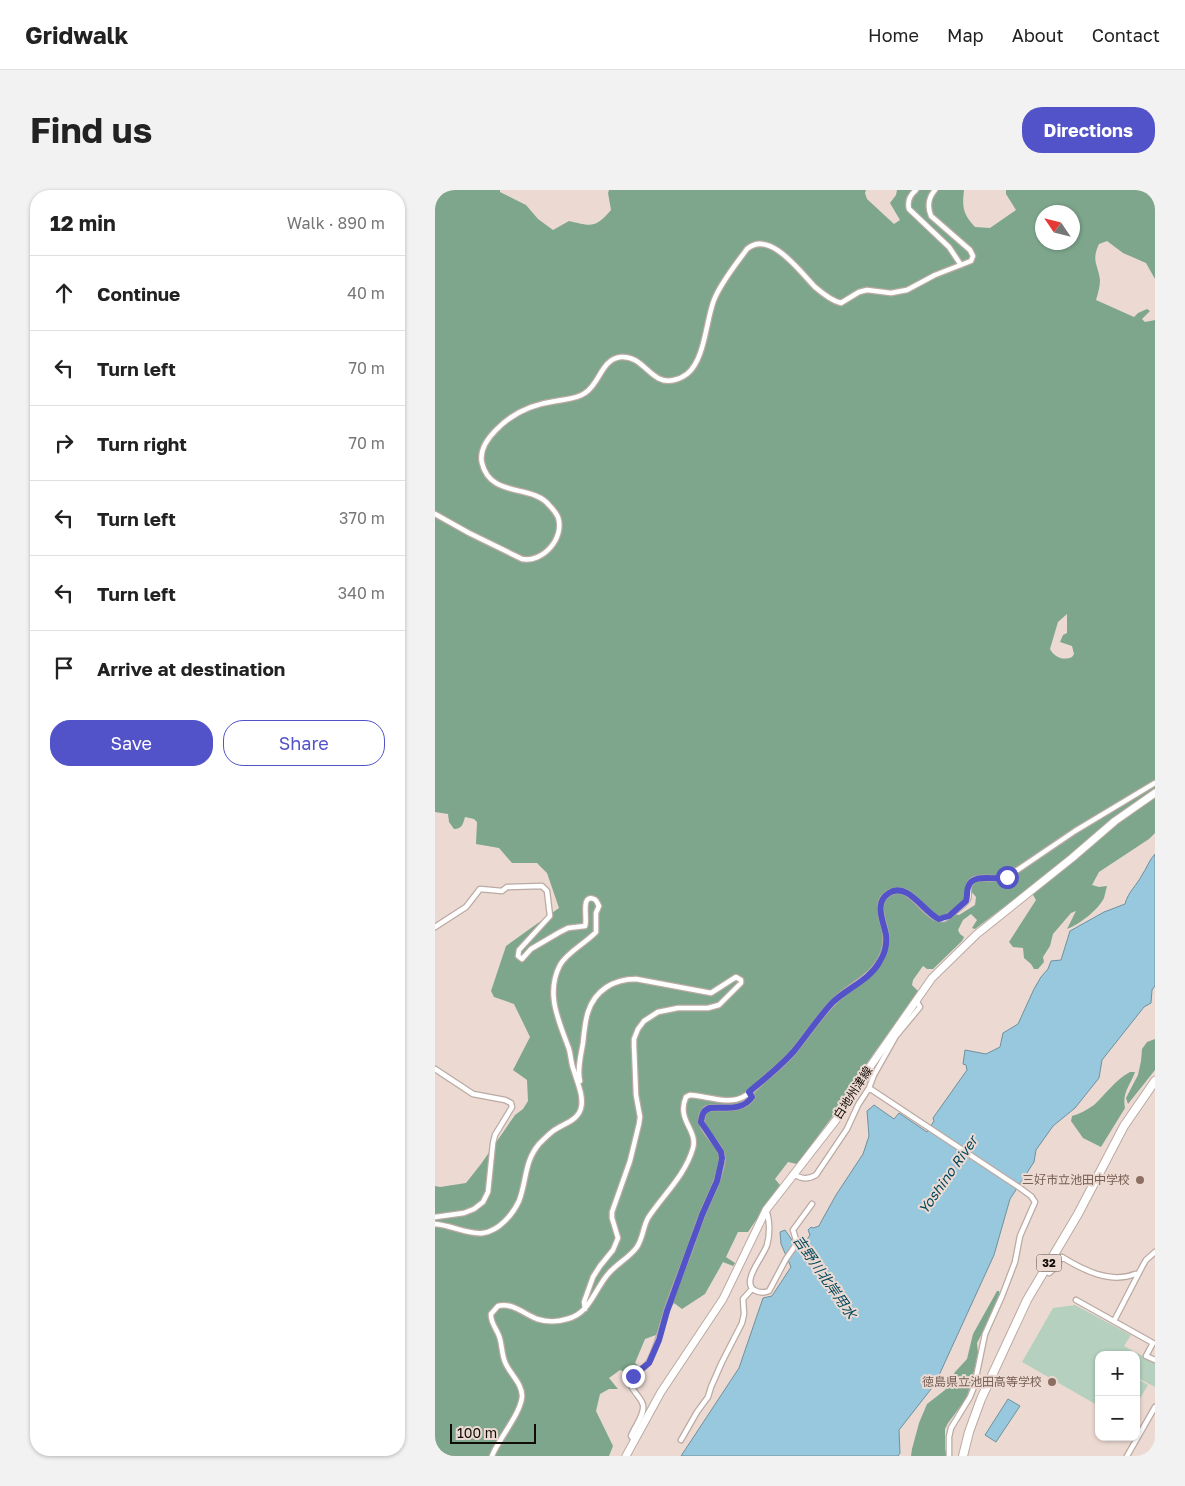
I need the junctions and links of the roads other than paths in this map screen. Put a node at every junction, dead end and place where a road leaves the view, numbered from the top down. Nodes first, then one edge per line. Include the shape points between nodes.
1 (916, 190) edge
2 (935, 190) edge
3 (961, 265) junction
4 (435, 514) edge
5 (1155, 783) edge
6 (1155, 793) edge
7 (435, 927) edge
8 (916, 1000) junction
9 (435, 1069) edge
10 (1155, 1081) edge
11 (579, 1087) junction
12 (869, 1088) junction
13 (749, 1092) junction
14 (793, 1174) junction
15 (812, 1204) dead end
16 (767, 1210) junction
17 (435, 1217) edge
18 (435, 1224) edge
19 (1155, 1252) edge
20 (1044, 1271) junction
21 (1137, 1274) junction
22 (752, 1289) junction
23 (1076, 1300) dead end
24 (585, 1309) junction
25 (1114, 1321) junction
26 (1155, 1360) edge
27 (1155, 1407) edge
28 (634, 1440) junction
29 (681, 1440) dead end
30 (492, 1456) edge
31 (626, 1456) edge
32 (949, 1456) edge
33 (963, 1456) edge
34 (1127, 1456) edge

1 - 3 street via 911,195 909,209 949,247
2 - 3 street via 928,203 931,216 973,256 971,261
3 - 4 street via 907,290 891,293 867,290 841,303 816,288 779,251 764,244 750,246 715,298 704,343 688,373 678,379 663,381 635,360 619,357 603,368 585,394 529,407 504,422 487,440 481,456 489,478 543,499 558,517 557,534 549,550 535,559 522,559
5 - 13 street via 1007,877 973,880 966,901 944,918 932,915 907,893 894,891 888,894 883,898 880,911 886,935 881,961 832,1003 787,1059
6 - 8 main road, 白地州津線 via 1115,821 977,934 938,972
7 - 11 street via 460,912 480,890 542,886 547,891 550,916 519,950 518,956 522,959 531,949 560,932 585,926 587,901 597,902 596,932 561,963 553,991 554,1006
8 - 12 street via 920,1007 896,1036
8 - 14 main road, 白地州津線 via 836,1120
9 - 17 street via 473,1094 505,1100 512,1107 495,1134 488,1192 483,1202 464,1213
10 - 20 highway, 32 via 1123,1126 1079,1214
11 - 18 street via 579,1113 552,1131 531,1154 519,1200 510,1216 481,1233
11 - 24 street via 579,1063 587,1013 597,996 610,985 625,979 644,980 711,993 736,976 741,980 719,1005 658,1012 644,1021 636,1034 636,1095 640,1117 630,1162 612,1212 618,1238 593,1277 583,1302
12 - 14 street via 847,1129 816,1174 808,1179
12 - 32 street via 1034,1199 1003,1296 985,1334 974,1387 951,1428
13 - 24 street via 731,1100 686,1097 683,1114 694,1144 683,1169 648,1218 637,1247 605,1278
13 - 28 street via 751,1100 740,1107 710,1108 701,1117 704,1128 721,1152 721,1164 659,1340 649,1363 631,1379 631,1386 643,1406 631,1436
14 - 16 main road, 白地州津線
15 - 22 street via 793,1230 797,1243 769,1291 763,1293
16 - 22 street via 768,1242 750,1279
16 - 28 main road, 白地州津線 via 723,1299 661,1392
19 - 21 street
20 - 21 street via 1049,1273 1062,1257 1104,1276 1117,1278
20 - 33 highway, 32 via 981,1399
21 - 25 street
22 - 29 street via 743,1299 742,1323 709,1397
23 - 25 street
24 - 30 street via 567,1320 550,1321 537,1319 506,1305 498,1306 491,1314 505,1362 522,1396 519,1408
25 - 26 street via 1153,1343 1146,1356
27 - 34 street
28 - 31 main road, 白地州津線

